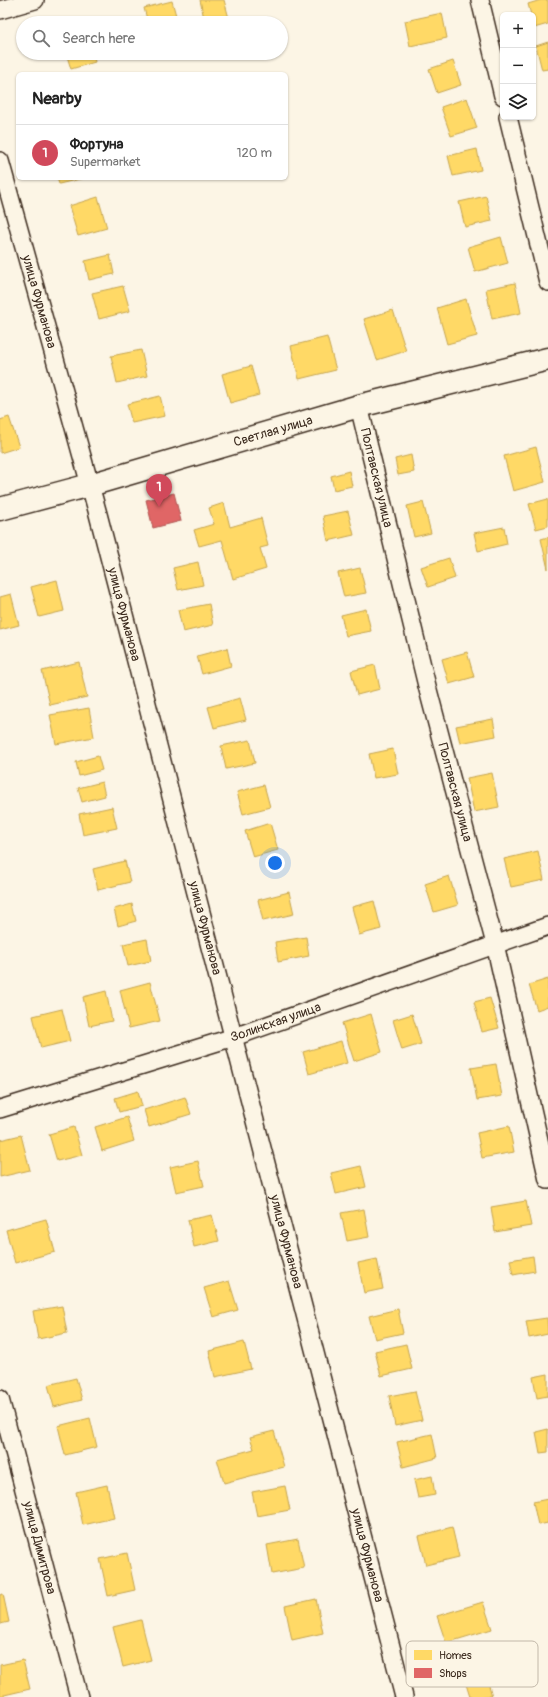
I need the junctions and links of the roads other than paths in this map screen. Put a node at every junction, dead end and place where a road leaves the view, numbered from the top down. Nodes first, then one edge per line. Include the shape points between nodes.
1 (35, 0) edge
2 (480, 0) edge
3 (0, 10) edge
4 (500, 84) edge
5 (509, 120) edge
6 (0, 161) edge
7 (548, 282) edge
8 (548, 359) edge
9 (359, 406) junction
10 (90, 485) junction
11 (0, 509) edge
12 (548, 926) edge
13 (496, 944) junction
14 (234, 1037) junction
15 (0, 1109) edge
16 (548, 1180) edge
17 (0, 1399) edge
18 (79, 1697) edge
19 (404, 1697) edge

1 - 3 street
2 - 4 street
5 - 7 street
6 - 10 street, улица Фурманова
8 - 9 main road, Светлая улица
9 - 10 main road, Светлая улица
9 - 13 street, Полтавская улица via 427,686
10 - 11 main road, Светлая улица
10 - 14 street, улица Фурманова
12 - 13 street, Золинская улица
13 - 14 street, Золинская улица
13 - 16 street, Полтавская улица
14 - 15 street, Золинская улица
14 - 19 street, улица Фурманова
17 - 18 street, улица Димитрова

